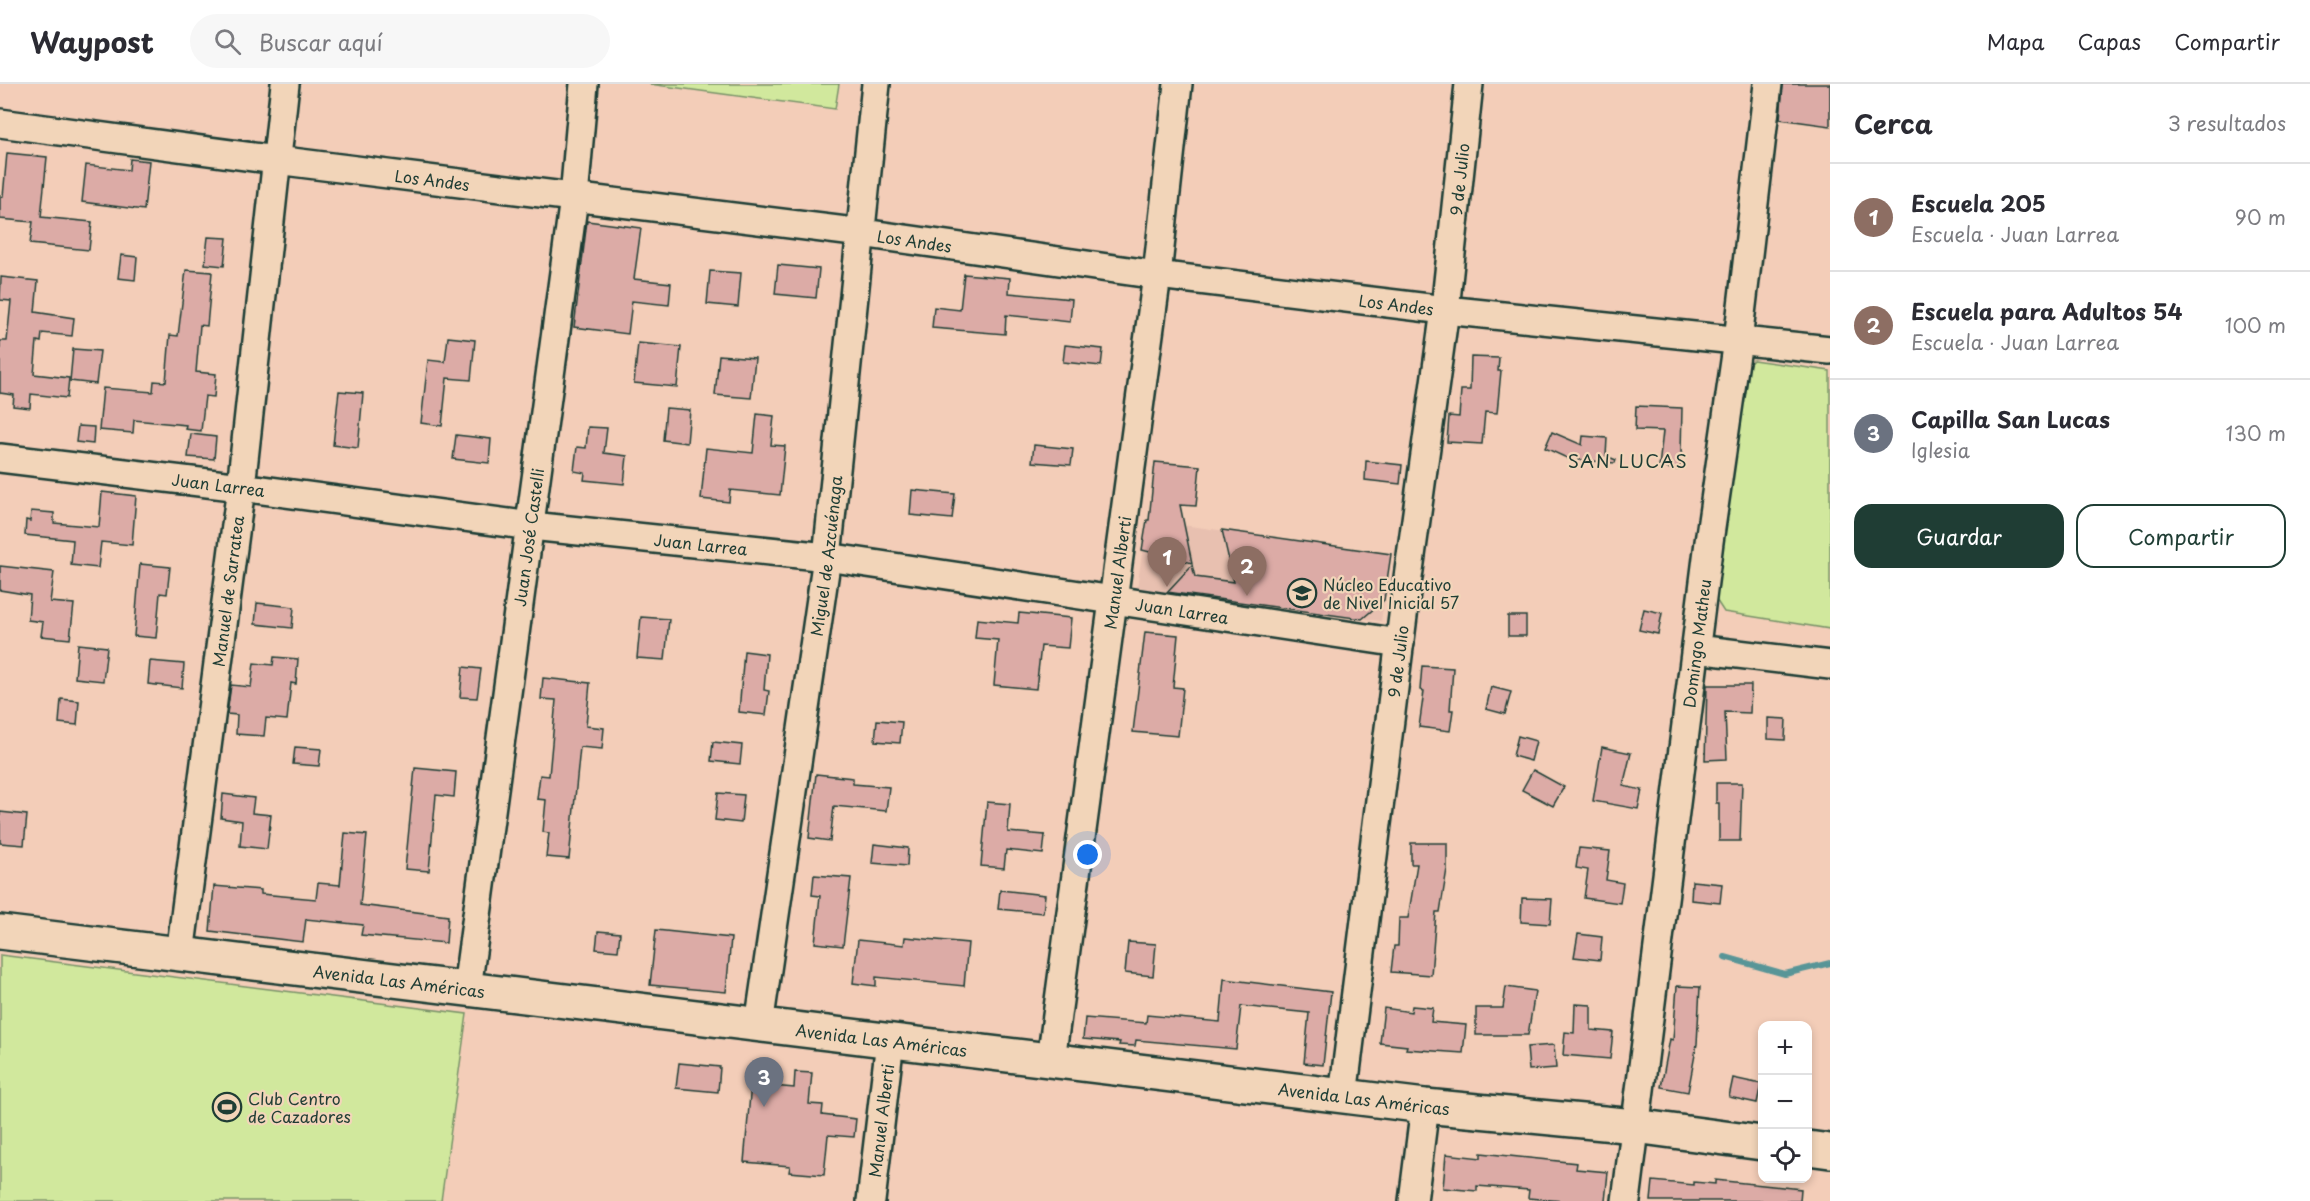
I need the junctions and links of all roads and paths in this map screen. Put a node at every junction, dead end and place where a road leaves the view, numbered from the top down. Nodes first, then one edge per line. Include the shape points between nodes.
1 (285, 84) edge
2 (584, 84) edge
3 (876, 84) edge
4 (1178, 84) edge
5 (1469, 84) edge
6 (1768, 84) edge
7 (0, 123) edge
8 (276, 160) junction
9 (574, 198) junction
10 (862, 233) junction
11 (1157, 275) junction
12 (1445, 310) junction
13 (1738, 339) junction
14 (1830, 350) edge
15 (0, 458) edge
16 (242, 487) junction
17 (531, 526) junction
18 (827, 557) junction
19 (1115, 600) junction
20 (1400, 643) junction
21 (1696, 649) junction
22 (1830, 665) edge
23 (0, 932) edge
24 (180, 954) junction
25 (467, 989) junction
26 (759, 1025) junction
27 (890, 1041) junction
28 (1051, 1060) junction
29 (1343, 1096) junction
30 (1425, 1106) junction
31 (1635, 1126) junction
32 (1758, 1142) edge
33 (1812, 1149) edge
34 (1830, 1151) edge
35 (872, 1201) edge
36 (1413, 1201) edge
37 (1626, 1201) edge

1 - 8 street, Manuel de Sarratea
2 - 9 street, Juan José Castelli
3 - 10 street, Miguel de Azcuénaga
4 - 11 street, Manuel Alberti
5 - 12 street, 9 de Julio
6 - 13 street, Domingo Matheu
7 - 8 street, Los Andes
8 - 9 street, Los Andes
8 - 16 street, Manuel de Sarratea
9 - 10 street, Los Andes
9 - 17 street, Juan José Castelli
10 - 11 street, Los Andes
10 - 18 street, Miguel de Azcuénaga
11 - 12 street, Los Andes
11 - 19 street, Manuel Alberti
12 - 13 street, Los Andes
12 - 20 street, 9 de Julio
13 - 14 street, Los Andes
13 - 21 street, Domingo Matheu
15 - 16 street, Juan Larrea
16 - 17 street, Juan Larrea
16 - 24 street, Manuel de Sarratea
17 - 18 street, Juan Larrea
17 - 25 street, Juan José Castelli
18 - 19 street, Juan Larrea
18 - 26 street, Miguel de Azcuénaga
19 - 20 street, Juan Larrea
19 - 28 street, Manuel Alberti
20 - 29 street, 9 de Julio
21 - 22 street
21 - 31 street, Domingo Matheu
23 - 24 main road, Avenida Las Américas
24 - 25 main road, Avenida Las Américas
25 - 26 main road, Avenida Las Américas
26 - 27 main road, Avenida Las Américas
27 - 28 main road, Avenida Las Américas
27 - 35 street, Manuel Alberti
28 - 29 main road, Avenida Las Américas
29 - 30 main road, Avenida Las Américas
30 - 31 main road, Avenida Las Américas
30 - 36 street
31 - 32 main road, Avenida Las Américas
31 - 37 street, Domingo Matheu
33 - 34 main road

